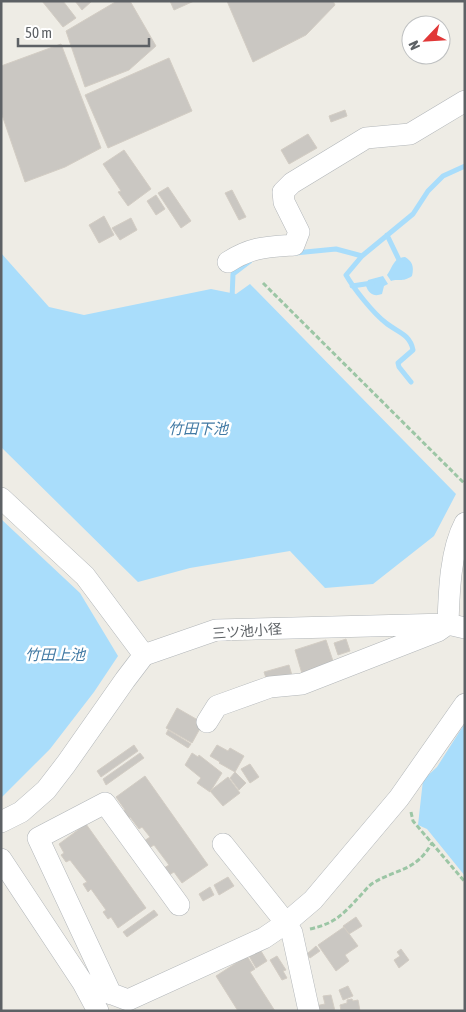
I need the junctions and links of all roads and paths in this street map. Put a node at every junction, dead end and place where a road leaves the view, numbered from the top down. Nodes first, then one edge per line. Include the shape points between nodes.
1 (465, 101) edge
2 (228, 262) dead end
3 (263, 283) dead end
4 (465, 484) edge
5 (1, 498) edge
6 (465, 523) edge
7 (456, 626) edge
8 (144, 656) junction
9 (465, 704) edge
10 (207, 722) dead end
11 (399, 798) junction
12 (1, 822) edge
13 (432, 843) junction
14 (223, 844) dead end
15 (1, 858) edge
16 (465, 882) edge
17 (179, 905) dead end
18 (289, 928) junction
19 (83, 983) junction
20 (111, 994) junction
21 (98, 1011) edge
22 (309, 1011) edge

1 - 2 street via 410,134 366,138 292,183 283,192 284,202 299,232 294,245 244,252
3 - 4 path
5 - 8 street via 85,576
6 - 7 street via 449,580
7 - 8 street, 三ツ池小径 via 216,630
7 - 10 street via 302,684 270,688 217,706
8 - 12 street via 46,790 20,812
9 - 11 street
11 - 13 path
11 - 18 street
13 - 16 path
13 - 18 path via 425,856 405,869 372,883 343,916 323,926
14 - 18 street
15 - 19 street
17 - 20 street via 105,803 38,838
18 - 20 street via 128,1000
18 - 22 street
19 - 20 street
19 - 21 street

